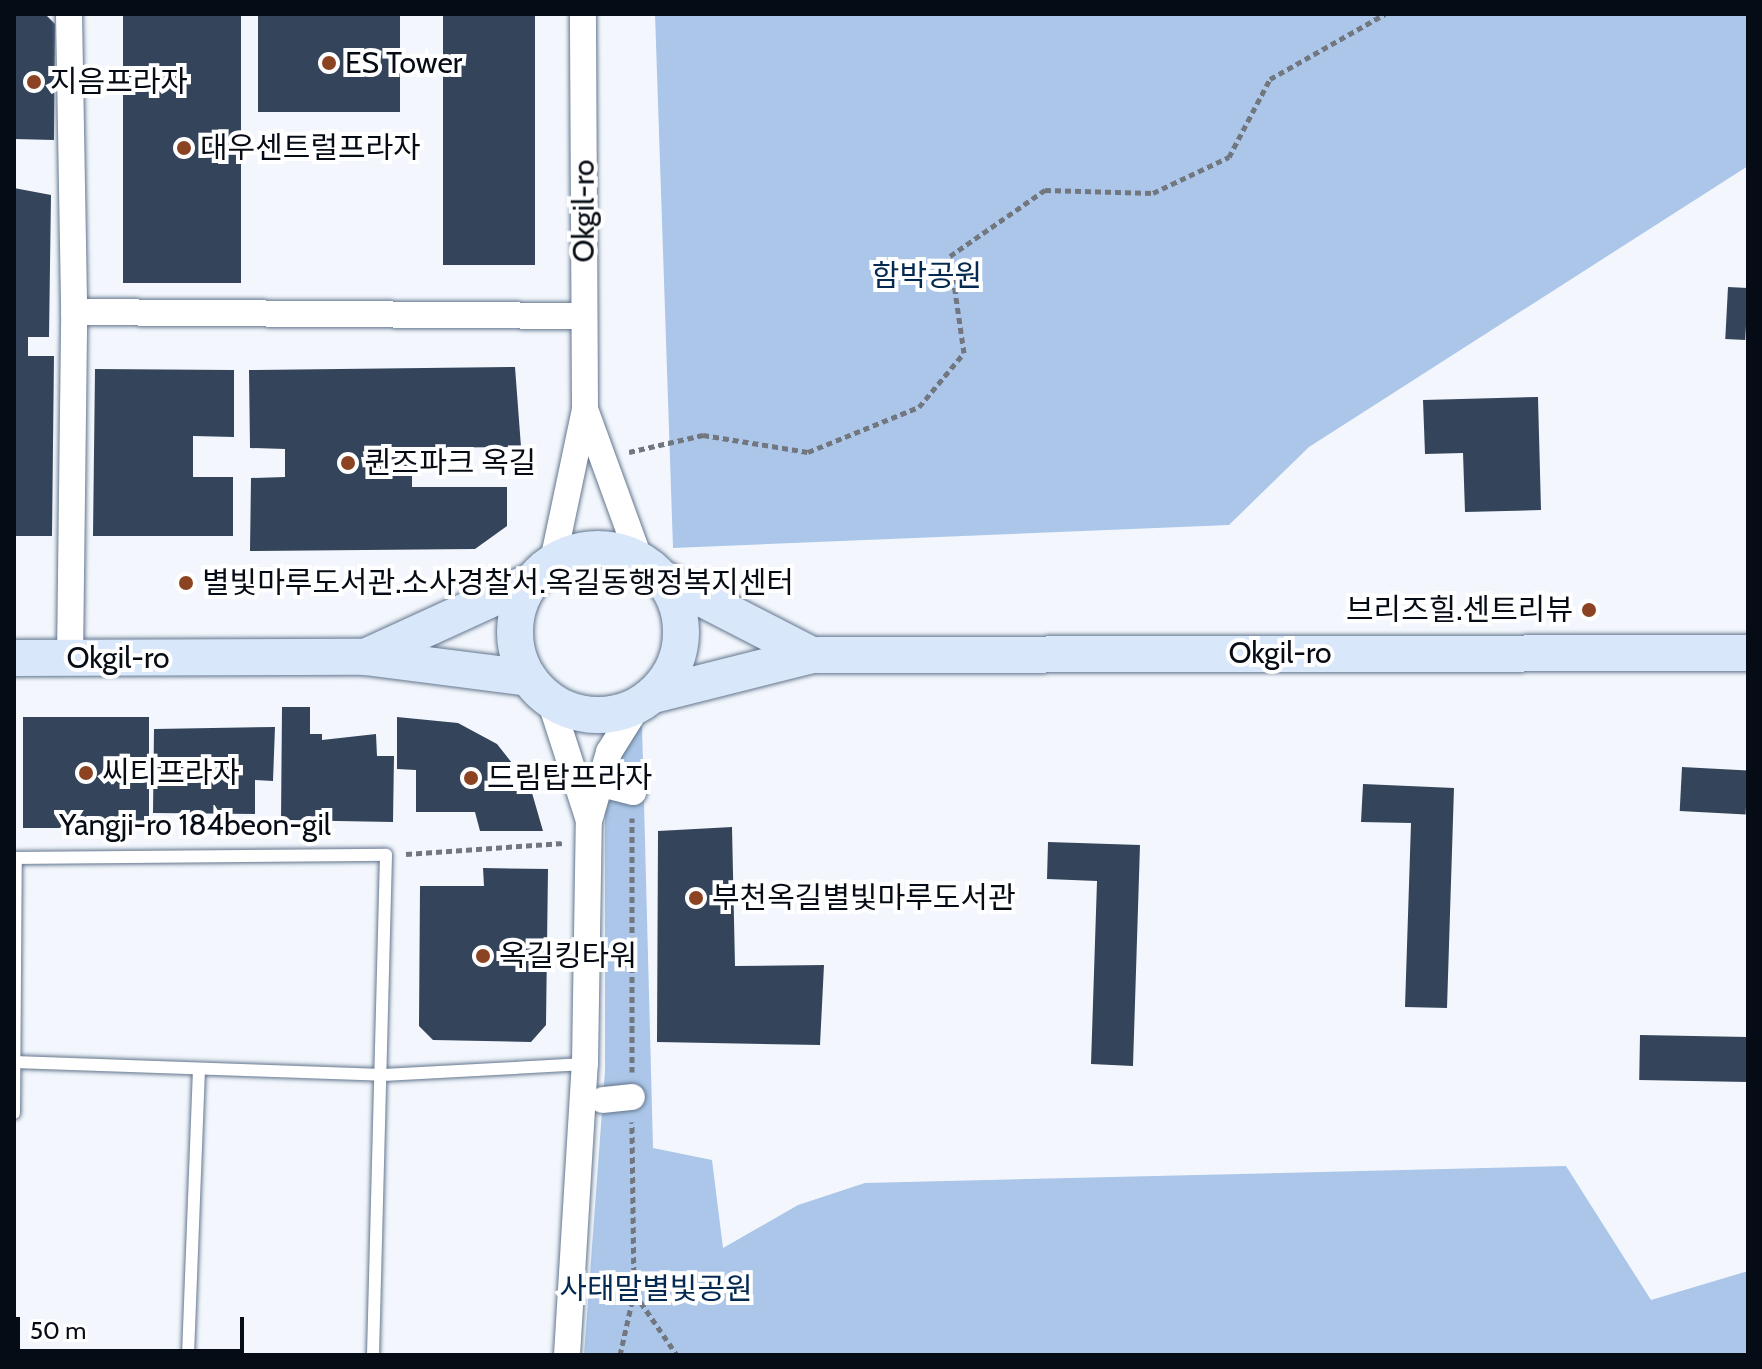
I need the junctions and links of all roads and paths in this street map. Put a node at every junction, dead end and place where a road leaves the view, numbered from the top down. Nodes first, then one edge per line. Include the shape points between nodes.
1 (69, 14) edge
2 (583, 14) edge
3 (1385, 14) edge
4 (74, 312) junction
5 (584, 316) junction
6 (585, 409) junction
7 (603, 458) junction
8 (650, 568) junction
9 (543, 570) junction
10 (1748, 653) edge
11 (812, 655) junction
12 (365, 657) junction
13 (14, 658) edge
14 (70, 658) junction
15 (539, 689) junction
16 (646, 700) junction
17 (621, 789) dead end
18 (588, 831) junction
19 (386, 855) junction
20 (15, 1062) edge
21 (585, 1064) junction
22 (199, 1069) junction
23 (383, 1075) junction
24 (632, 1097) junction
25 (603, 1100) dead end
26 (14, 1113) edge
27 (634, 1293) junction
28 (188, 1355) edge
29 (373, 1355) edge
30 (567, 1355) edge
31 (620, 1355) edge
32 (677, 1355) edge

1 - 4 street
2 - 5 street, Okgil-ro
3 - 7 path via 1270,79 1229,157 1153,193 1045,190 950,256 964,353 919,407 808,452 703,435
4 - 5 street
4 - 14 street
5 - 6 street, Okgil-ro
6 - 7 street
6 - 9 street
7 - 8 street
8 - 9 street via 597,550
8 - 11 street, Okgil-ro
8 - 16 street via 674,599 680,637 670,675
9 - 12 street, Okgil-ro
9 - 15 street via 517,611 516,646
10 - 11 street, Okgil-ro
11 - 16 street, Okgil-ro
12 - 14 street, Okgil-ro
12 - 15 street, Okgil-ro
13 - 14 street, Okgil-ro
15 - 16 street via 593,715
15 - 18 street
16 - 18 street via 609,752
17 - 24 path
18 - 19 path
18 - 21 street
19 - 20 lane, Yangji-ro 184beon-gil via 16,858
19 - 23 lane
20 - 22 lane
20 - 26 lane, Yangji-ro 184beon-gil
21 - 23 lane
21 - 30 street
22 - 23 lane
22 - 28 lane
23 - 29 lane
24 - 25 street
24 - 27 path
27 - 31 path
27 - 32 path

